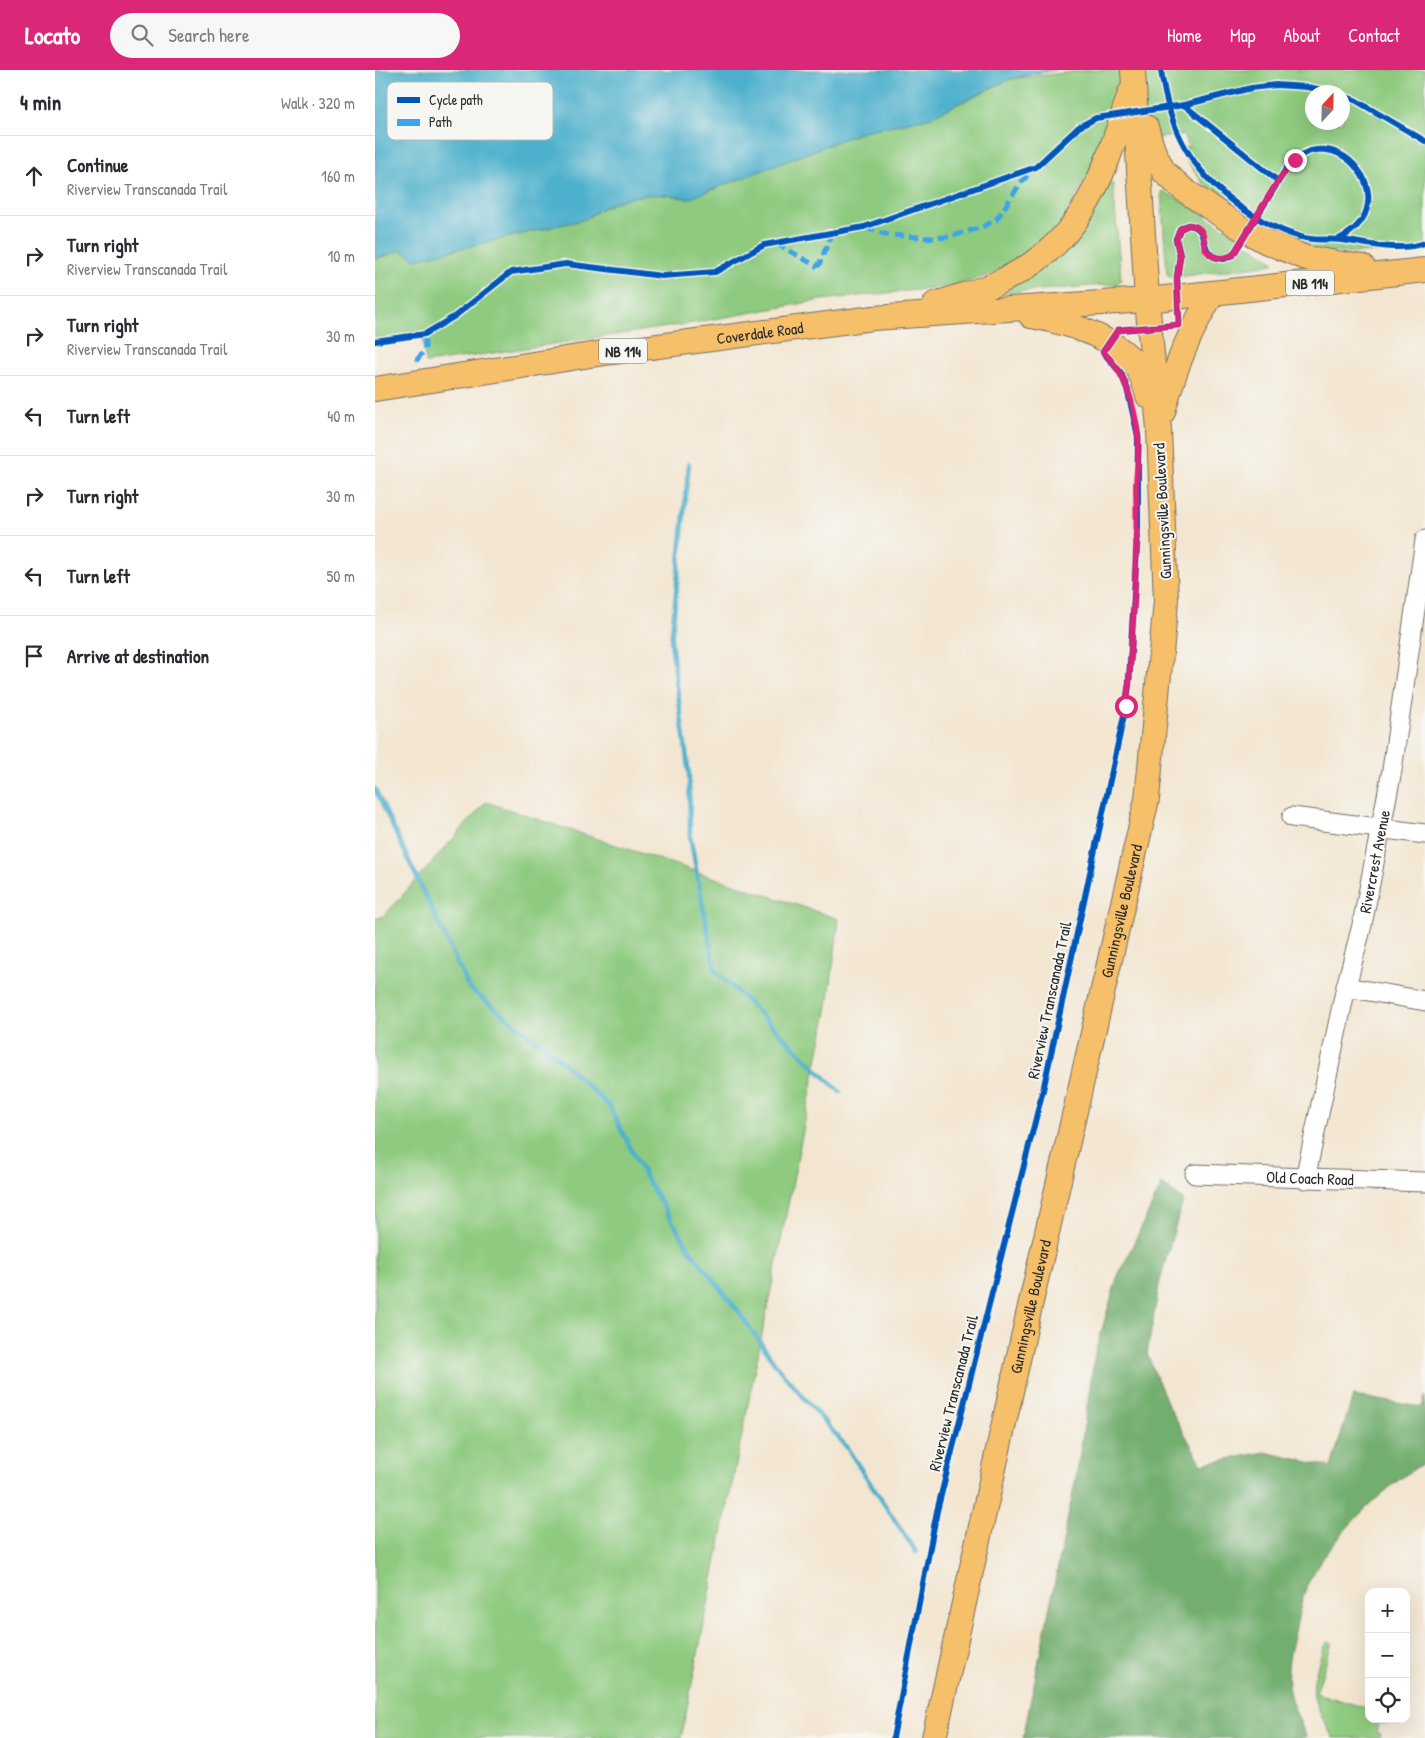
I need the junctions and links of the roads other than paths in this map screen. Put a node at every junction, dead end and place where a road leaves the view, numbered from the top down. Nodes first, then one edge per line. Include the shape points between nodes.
1 (1133, 76) edge
2 (1146, 151) junction
3 (1416, 271) edge
4 (1213, 293) junction
5 (1147, 300) junction
6 (1000, 310) junction
7 (896, 316) junction
8 (375, 390) edge
9 (1159, 429) junction
10 (1425, 540) edge
11 (1292, 817) dead end
12 (1379, 828) junction
13 (1425, 834) edge
14 (1346, 987) junction
15 (1425, 1001) edge
16 (1195, 1174) dead end
17 (1305, 1180) junction
18 (1425, 1182) edge
19 (934, 1738) edge

1 - 2 main road, Gunningsville Boulevard
1 - 7 main road via 1111,153 1093,195 1058,242 1038,259 997,283
2 - 3 main road via 1171,181 1239,227 1291,253 1326,262
2 - 5 main road, Gunningsville Boulevard
3 - 4 main road, NB 114
4 - 5 main road, NB 114
4 - 9 main road via 1179,357
5 - 6 main road, Coverdale Road / NB 114
5 - 9 main road, Gunningsville Boulevard
6 - 7 main road, Coverdale Road / NB 114
6 - 9 main road via 1069,325 1125,354 1143,380
7 - 8 main road, Coverdale Road / NB 114 via 587,356
9 - 19 main road, Gunningsville Boulevard via 1166,601 1147,800
10 - 12 street, Rivercrest Avenue via 1392,770
11 - 12 street
12 - 13 street
12 - 14 street, Rivercrest Avenue via 1362,925
14 - 15 street
14 - 17 street, Rivercrest Avenue
16 - 17 street, Old Coach Road
17 - 18 street, Old Coach Road

